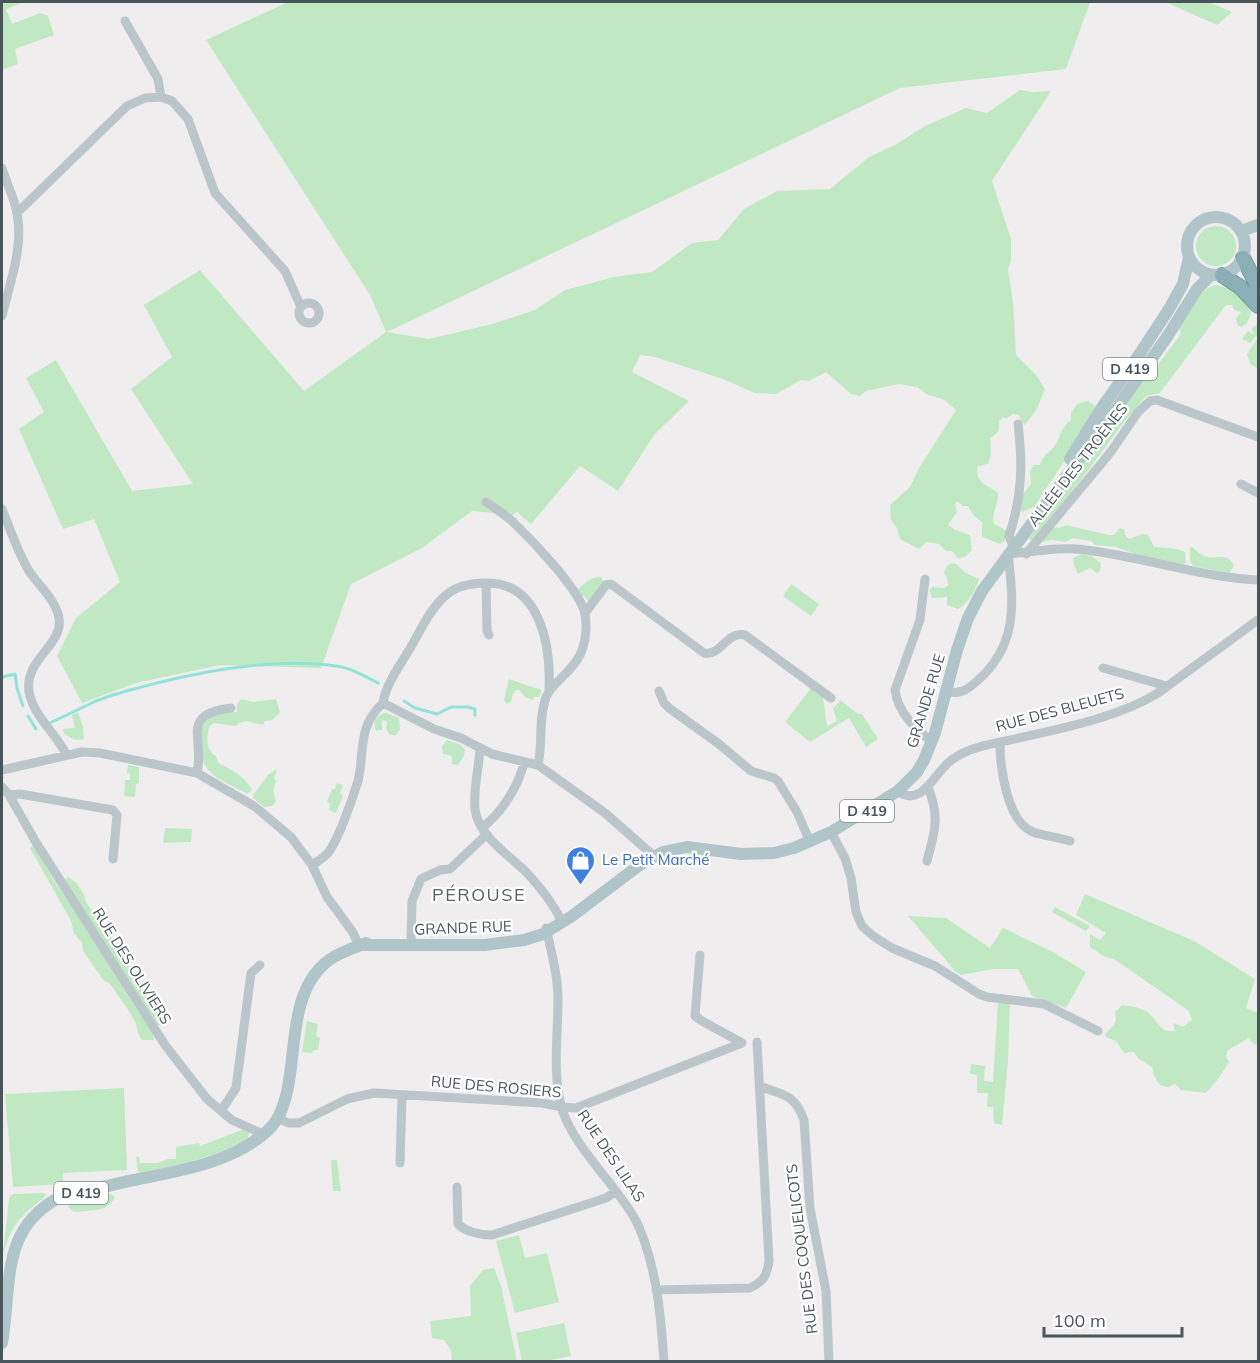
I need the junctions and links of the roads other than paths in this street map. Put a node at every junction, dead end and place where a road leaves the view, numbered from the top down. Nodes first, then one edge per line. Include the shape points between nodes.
1 (125, 21) dead end
2 (161, 97) junction
3 (2, 168) edge
4 (16, 209) junction
5 (1258, 225) edge
6 (1241, 231) junction
7 (1189, 257) junction
8 (1243, 258) junction
9 (1216, 275) junction
10 (1258, 287) edge
11 (1258, 306) edge
12 (301, 307) dead end
13 (2, 316) edge
14 (1018, 424) dead end
15 (1258, 437) edge
16 (1061, 477) junction
17 (1241, 484) dead end
18 (1258, 493) edge
19 (486, 502) dead end
20 (2, 508) edge
21 (1010, 550) junction
22 (1026, 554) junction
23 (926, 579) dead end
24 (1258, 580) edge
25 (486, 583) junction
26 (585, 613) junction
27 (1258, 620) edge
28 (489, 635) dead end
29 (1103, 668) dead end
30 (1166, 687) junction
31 (549, 690) junction
32 (659, 691) dead end
33 (947, 691) junction
34 (831, 698) dead end
35 (383, 704) junction
36 (231, 708) dead end
37 (932, 742) junction
38 (1000, 743) junction
39 (480, 748) junction
40 (66, 754) junction
41 (524, 763) junction
42 (538, 765) junction
43 (2, 770) edge
44 (197, 773) junction
45 (928, 787) junction
46 (2, 788) edge
47 (898, 790) junction
48 (9, 795) junction
49 (485, 831) junction
50 (831, 832) junction
51 (1070, 841) dead end
52 (810, 842) junction
53 (654, 856) junction
54 (113, 859) dead end
55 (927, 861) dead end
56 (312, 865) junction
57 (552, 927) junction
58 (411, 939) junction
59 (359, 945) junction
60 (700, 955) dead end
61 (260, 965) dead end
62 (1098, 1031) dead end
63 (757, 1042) dead end
64 (760, 1086) junction
65 (402, 1095) junction
66 (562, 1107) junction
67 (221, 1111) junction
68 (278, 1118) junction
69 (263, 1134) junction
70 (400, 1163) dead end
71 (456, 1187) dead end
72 (616, 1191) junction
73 (656, 1290) junction
74 (2, 1343) edge
75 (664, 1362) edge
76 (829, 1362) edge

1 - 2 street via 158,79
2 - 4 street via 145,98 127,106
2 - 12 street via 172,101 188,119 215,193 285,271
3 - 4 street
4 - 13 street via 18,250
5 - 6 main road
6 - 7 main road via 1222,218 1204,220 1188,238
6 - 8 main road via 1245,244
7 - 9 main road via 1196,267
7 - 16 main road, D 419 via 1183,284 1169,309 1103,406
8 - 9 main road via 1234,269
8 - 10 highway
9 - 11 highway via 1240,287
9 - 16 main road, D 419 via 1197,289 1134,384
14 - 21 street via 1022,471 1018,510 1009,536
15 - 22 street, ALLÉE DES TROÈNES via 1150,400
16 - 21 main road, GRANDE RUE / D 419
17 - 18 street
19 - 26 street via 511,520 546,558
20 - 40 street via 28,570 59,616 56,636 34,665 28,688 35,708
21 - 22 street
21 - 33 main road, GRANDE RUE / D 419 via 968,618
21 - 33 street via 1011,612 1003,648 989,670 969,687 958,693
22 - 24 street via 1084,549
23 - 37 street via 920,620 895,690 908,721
25 - 28 street
25 - 31 street via 518,593 539,619 547,642
25 - 35 street via 466,584 444,596 392,679
26 - 31 street via 580,656
26 - 34 street via 606,585 611,584 704,654 715,652 736,634 745,634
27 - 30 street, RUE DES BLEUETS
29 - 30 street
30 - 38 street, RUE DES BLEUETS via 1128,708
31 - 42 street via 540,722
32 - 52 street via 669,708 745,766 778,782
33 - 37 main road, GRANDE RUE / D 419
35 - 39 street
35 - 56 street via 367,723 357,781 347,810 328,852
36 - 44 street via 213,710 201,719
37 - 47 main road, GRANDE RUE / D 419 via 917,772
38 - 45 street, RUE DES BLEUETS via 963,753 945,766
38 - 51 street via 1002,774 1017,820 1032,832
39 - 41 street
39 - 49 street via 475,807
40 - 43 street
40 - 44 street via 100,753
41 - 42 street
41 - 49 street via 512,791
42 - 53 street via 584,797
44 - 56 street via 268,817 291,837
45 - 47 street via 912,796
45 - 55 street via 936,812
46 - 48 street, RUE DES OLIVIERS
47 - 50 main road, GRANDE RUE / D 419
48 - 54 street via 113,810 117,815
48 - 67 street, RUE DES OLIVIERS via 165,1045
49 - 57 street, RUE DES LILAS via 549,899
49 - 58 street via 450,869 421,879 414,893
50 - 52 main road, GRANDE RUE / D 419
50 - 62 street via 845,858 859,921 873,936 979,994 1044,1004
52 - 53 main road, GRANDE RUE / D 419 via 774,853 741,854 687,847
53 - 57 main road, GRANDE RUE / D 419
56 - 59 street via 327,897
57 - 58 main road via 487,938
57 - 59 main road, GRANDE RUE / D 419 via 524,940 492,945
57 - 66 street, RUE DES LILAS via 557,1073
58 - 59 main road
59 - 68 main road, GRANDE RUE / D 419 via 322,965 305,989 284,1106
60 - 66 street, RUE DES ROSIERS via 695,1016 742,1043 576,1108
61 - 67 street via 251,973 236,1088
63 - 64 street
64 - 73 street via 767,1275 750,1288
64 - 76 street, RUE DES COQUELICOTS via 792,1098 804,1120 810,1208 826,1291
65 - 66 street, RUE DES ROSIERS
65 - 68 street, RUE DES ROSIERS via 374,1093 347,1100 294,1124
65 - 70 street
66 - 72 street, RUE DES LILAS via 573,1132
67 - 69 street, RUE DES OLIVIERS
68 - 69 main road, GRANDE RUE / D 419
69 - 74 main road, GRANDE RUE / D 419 via 244,1148 189,1168 58,1198 29,1218 18,1232 11,1254
71 - 72 street via 458,1224 483,1235 606,1198
72 - 73 street, RUE DES LILAS via 636,1220 653,1266
73 - 75 street, RUE DES LILAS

